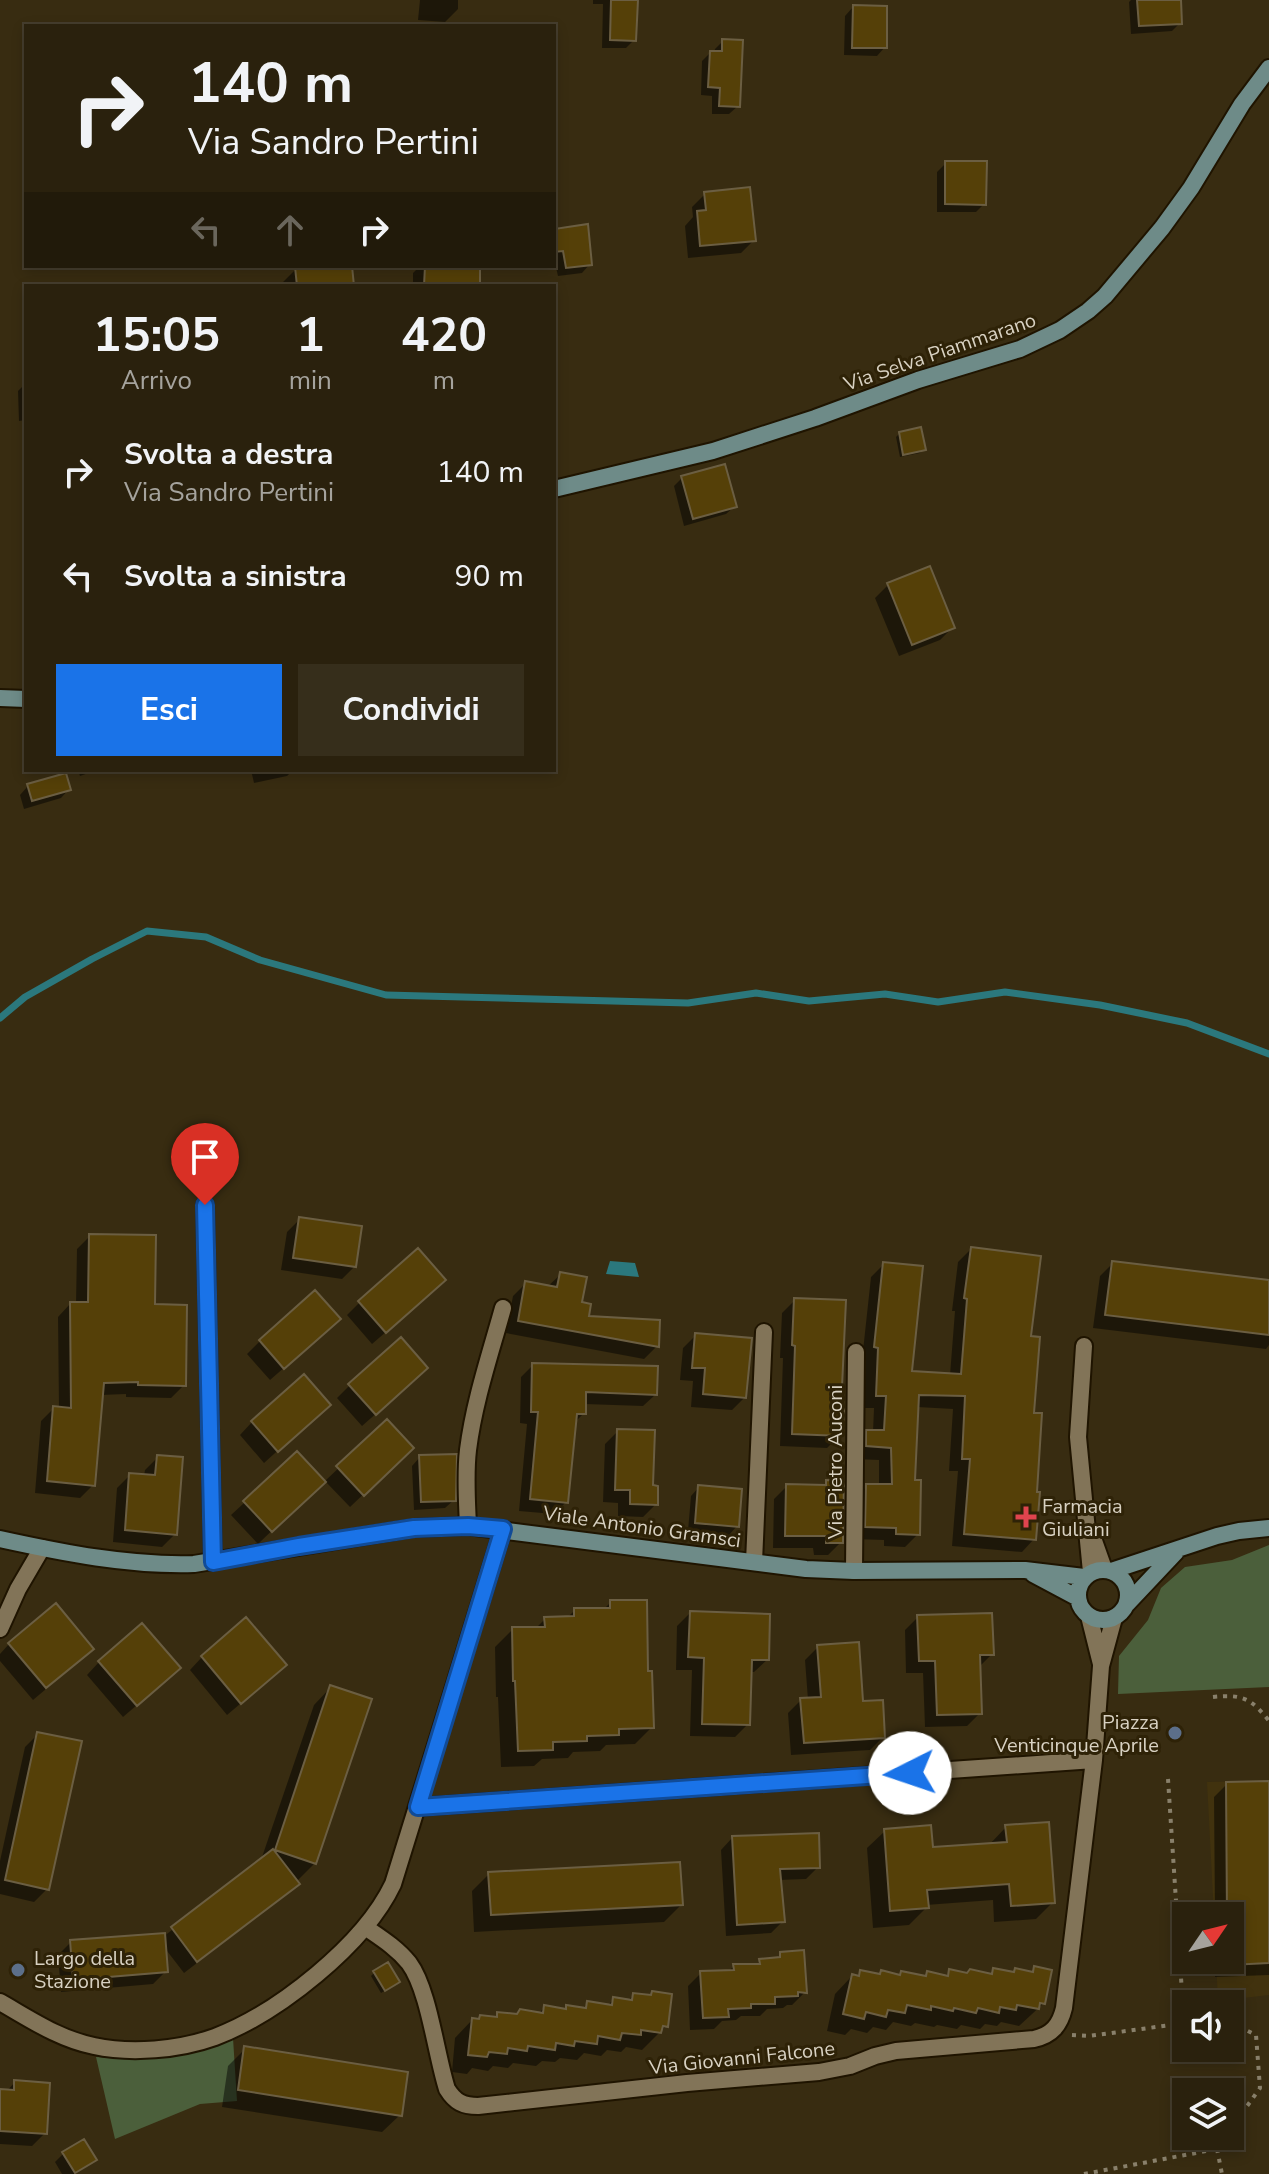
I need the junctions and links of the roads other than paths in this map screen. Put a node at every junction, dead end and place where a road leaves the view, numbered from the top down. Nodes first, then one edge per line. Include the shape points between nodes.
1 (1269, 68) edge
2 (556, 489) edge
3 (0, 698) edge
4 (24, 699) edge
5 (205, 1205) dead end
6 (503, 1308) dead end
7 (764, 1332) dead end
8 (1084, 1346) dead end
9 (856, 1352) dead end
10 (468, 1526) junction
11 (1269, 1528) edge
12 (503, 1529) junction
13 (0, 1539) edge
14 (42, 1548) junction
15 (1178, 1551) junction
16 (213, 1562) junction
17 (754, 1562) junction
18 (1025, 1570) junction
19 (854, 1571) junction
20 (1098, 1572) junction
21 (1078, 1598) junction
22 (1127, 1604) junction
23 (1089, 1616) junction
24 (1114, 1618) junction
25 (0, 1629) edge
26 (1101, 1666) junction
27 (1094, 1760) junction
28 (418, 1807) junction
29 (365, 1927) junction
30 (0, 2002) edge

1 - 2 street, Via Selva Piammarano via 1191,188 1123,277 1096,305 1060,330 1020,349 713,451
3 - 4 street
5 - 16 street
6 - 10 street via 470,1438
7 - 17 street
8 - 20 street via 1078,1437 1085,1514
9 - 19 street, Via Pietro Auconi
10 - 12 street, Viale Antonio Gramsci
10 - 16 street, Viale Antonio Gramsci via 414,1528
11 - 15 street, Viale Antonio Gramsci via 1227,1534
12 - 17 street, Viale Antonio Gramsci
12 - 28 street
13 - 14 street, Viale Antonio Gramsci
14 - 16 street, Viale Antonio Gramsci via 161,1565
14 - 25 street
15 - 20 street, Viale Antonio Gramsci
15 - 22 street, Viale Antonio Gramsci
17 - 19 street, Viale Antonio Gramsci
18 - 19 street, Viale Antonio Gramsci
18 - 20 street, Viale Antonio Gramsci
18 - 21 street, Viale Antonio Gramsci
20 - 21 street via 1080,1584
20 - 22 street via 1124,1581
21 - 23 street
22 - 24 street
23 - 24 street
23 - 26 street
24 - 26 street
26 - 27 street
27 - 28 street
27 - 29 street, Via Giovanni Falcone via 1064,2008 1055,2029 1034,2039 896,2051 819,2072 464,2105 447,2089 414,1970
28 - 29 street via 393,1884
29 - 30 street via 335,1959 276,2003 197,2042 147,2048 77,2042

